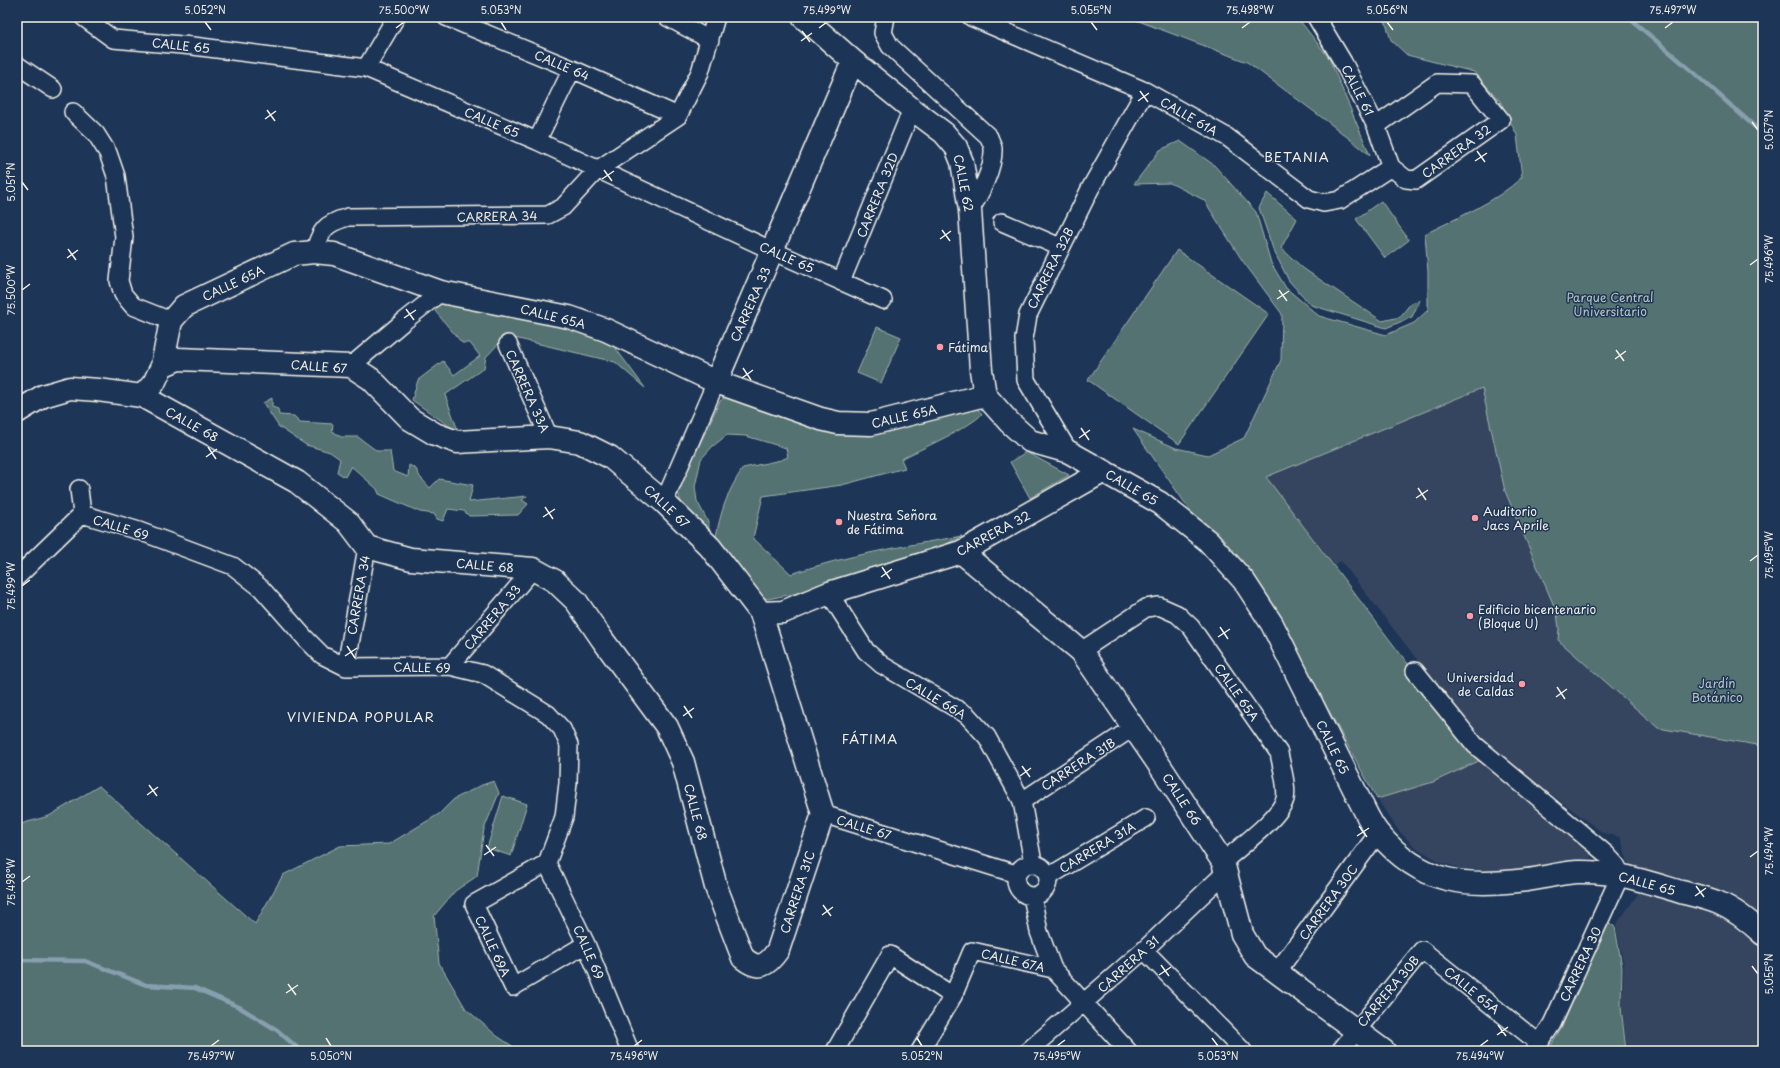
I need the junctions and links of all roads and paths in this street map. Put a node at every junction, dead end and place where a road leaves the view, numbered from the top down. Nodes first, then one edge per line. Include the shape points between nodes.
1 (83, 17) edge
2 (396, 17) edge
3 (446, 17) edge
4 (667, 17) edge
5 (716, 17) edge
6 (803, 17) edge
7 (886, 17) edge
8 (971, 17) edge
9 (1316, 17) edge
10 (710, 40) junction
11 (853, 61) junction
12 (17, 65) edge
13 (366, 68) junction
14 (572, 69) junction
15 (53, 89) dead end
16 (1145, 91) junction
17 (912, 109) junction
18 (73, 112) dead end
19 (678, 116) junction
20 (1376, 126) junction
21 (536, 141) junction
22 (1391, 167) junction
23 (597, 170) junction
24 (970, 210) junction
25 (1002, 222) dead end
26 (1060, 247) junction
27 (773, 251) junction
28 (314, 252) junction
29 (841, 282) junction
30 (441, 292) junction
31 (883, 300) dead end
32 (171, 321) junction
33 (508, 344) dead end
34 (162, 366) junction
35 (351, 366) junction
36 (716, 382) junction
37 (985, 395) junction
38 (142, 396) junction
39 (17, 412) edge
40 (549, 437) junction
41 (1069, 452) junction
42 (1104, 471) junction
43 (79, 489) dead end
44 (664, 502) junction
45 (82, 514) junction
46 (366, 547) junction
47 (961, 552) junction
48 (533, 569) junction
49 (17, 577) edge
50 (829, 593) junction
51 (760, 613) junction
52 (1081, 651) junction
53 (450, 666) junction
54 (346, 667) junction
55 (1415, 671) dead end
56 (1134, 727) junction
57 (1022, 801) junction
58 (823, 814) junction
59 (1146, 818) dead end
60 (1378, 833) junction
61 (547, 863) junction
62 (1032, 863) junction
63 (1224, 867) junction
64 (1016, 874) junction
65 (1621, 874) junction
66 (1048, 877) junction
67 (1032, 896) junction
68 (1763, 934) edge
69 (586, 944) junction
70 (1144, 950) junction
71 (1422, 950) joint
72 (763, 966) joint
73 (1053, 969) junction
74 (1277, 972) junction
75 (953, 996) junction
76 (1084, 1003) junction
77 (1356, 1030) junction
78 (1234, 1048) edge
79 (1537, 1048) edge
80 (630, 1051) edge
81 (835, 1051) edge
82 (920, 1051) edge
83 (1028, 1051) edge
84 (1128, 1051) edge
85 (1340, 1051) edge
86 (1384, 1051) edge

1 - 13 street, CALLE 65 via 113,39 193,46
2 - 13 street
3 - 14 street, CALLE 64
4 - 10 street
5 - 10 street, CARRERA 34
6 - 11 street, CALLE 62
7 - 24 street via 883,33 890,46 989,137 993,148 992,160 979,196
8 - 16 street, CALLE 61A
9 - 20 street, CALLE 61 via 1344,62
10 - 19 street, CARRERA 34 via 700,72
11 - 17 street, CALLE 62
11 - 27 street, CARRERA 33
12 - 15 street
13 - 21 street, CALLE 65
14 - 19 street, CALLE 64
14 - 21 street
16 - 22 street, CALLE 61A via 1227,138 1309,199 1324,203 1340,200
16 - 26 street, CARRERA 32B
17 - 24 street, CALLE 62 via 944,132 956,147 962,162
17 - 29 street, CARRERA 32D
18 - 32 street via 96,134 108,152 116,176 124,237 119,282 123,294 133,306
19 - 23 street, CARRERA 34
20 - 22 street, CALLE 61
20 - 22 street, CARRERA 32 via 1437,83 1472,84 1501,120 1416,180 1406,179
21 - 23 street, CALLE 65
23 - 27 street, CALLE 65
23 - 28 street, CARRERA 34 via 563,207 548,215 348,217 332,222 320,234
24 - 37 street, CALLE 62
25 - 26 street
26 - 41 street, CARRERA 32B via 1028,315 1024,339 1025,369 1029,386
27 - 29 street, CALLE 65
27 - 36 street, CARRERA 33
28 - 30 street, CALLE 65A via 334,254
28 - 32 street, CALLE 65A via 294,254 184,306
29 - 31 street, CALLE 65
30 - 35 street
30 - 36 street, CALLE 65A via 569,317 606,330
32 - 34 street, CALLE 65A
33 - 40 street, CARRERA 33A
34 - 35 street, CALLE 67 via 178,360
34 - 38 street, CALLE 65A via 154,382
35 - 40 street, CALLE 67 via 371,379 410,419 435,434 457,442
36 - 37 street, CALLE 65A via 822,419 853,424 887,422
36 - 44 street, CARRERA 33
37 - 41 street, CALLE 65 via 1030,441
38 - 39 street, CALLE 68 via 70,388 43,396
38 - 46 street, CALLE 68 via 297,482 348,522
40 - 44 street, CALLE 67 via 580,442 610,457
41 - 42 street, CALLE 65
42 - 47 street, CARRERA 32
42 - 60 street, CALLE 65 via 1160,503 1208,541 1244,581 1272,624 1358,799
43 - 45 street
44 - 51 street, CALLE 67 via 710,547
45 - 49 street, CALLE 69
45 - 54 street, CALLE 69 via 139,531 233,566 261,588 322,655
46 - 48 street, CALLE 68 via 411,558
46 - 54 street, CARRERA 34
47 - 50 street, CARRERA 32
47 - 52 street, CALLE 66
48 - 53 street, CARRERA 33
48 - 72 street, CALLE 68 via 555,581 576,601 667,727 683,762 716,887 742,958 751,965
50 - 51 street, CARRERA 32 via 783,612
50 - 57 street, CALLE 66A via 866,651 882,665 967,714 987,737
51 - 58 street, CALLE 67
52 - 56 street, CALLE 66
52 - 63 street, CALLE 65A via 1146,608 1159,606 1177,614 1191,627 1279,753 1285,799 1273,818
53 - 54 street, CALLE 69
53 - 61 street, CALLE 69 via 483,674 548,714 562,729 569,745 568,783 564,817
55 - 65 street via 1474,744 1606,854
56 - 57 street, CARRERA 31B
56 - 63 street, CALLE 66
57 - 62 street, CALLE 66A
58 - 64 street, CALLE 67
58 - 72 street, CARRERA 31C via 778,950 772,960
59 - 66 street, CARRERA 31A
60 - 65 street, CALLE 65 via 1400,855 1420,869 1457,882 1493,884 1576,872
60 - 74 street, CARRERA 30C
61 - 69 street, CALLE 69
61 - 69 street, CALLE 69A via 474,904 513,987
62 - 64 street via 1022,866
62 - 66 street via 1043,867
63 - 70 street, CARRERA 31
63 - 74 street, CALLE 66 via 1242,934 1255,956
64 - 67 street via 1018,889 1027,896
65 - 68 street, CALLE 65 via 1719,903 1750,922
65 - 79 street, CARRERA 30 via 1552,1024
66 - 67 street via 1046,888 1038,895
67 - 73 street via 1039,932
69 - 80 street, CALLE 69
70 - 76 street, CARRERA 31
70 - 78 street
71 - 77 street, CARRERA 30B
71 - 79 street, CALLE 65A
73 - 75 street, CALLE 67A via 972,951
73 - 76 street
74 - 77 street, CALLE 66
75 - 81 street via 890,955
75 - 82 street
76 - 83 street, CARRERA 31
76 - 84 street
77 - 85 street, CARRERA 30B
77 - 86 street, CALLE 66

